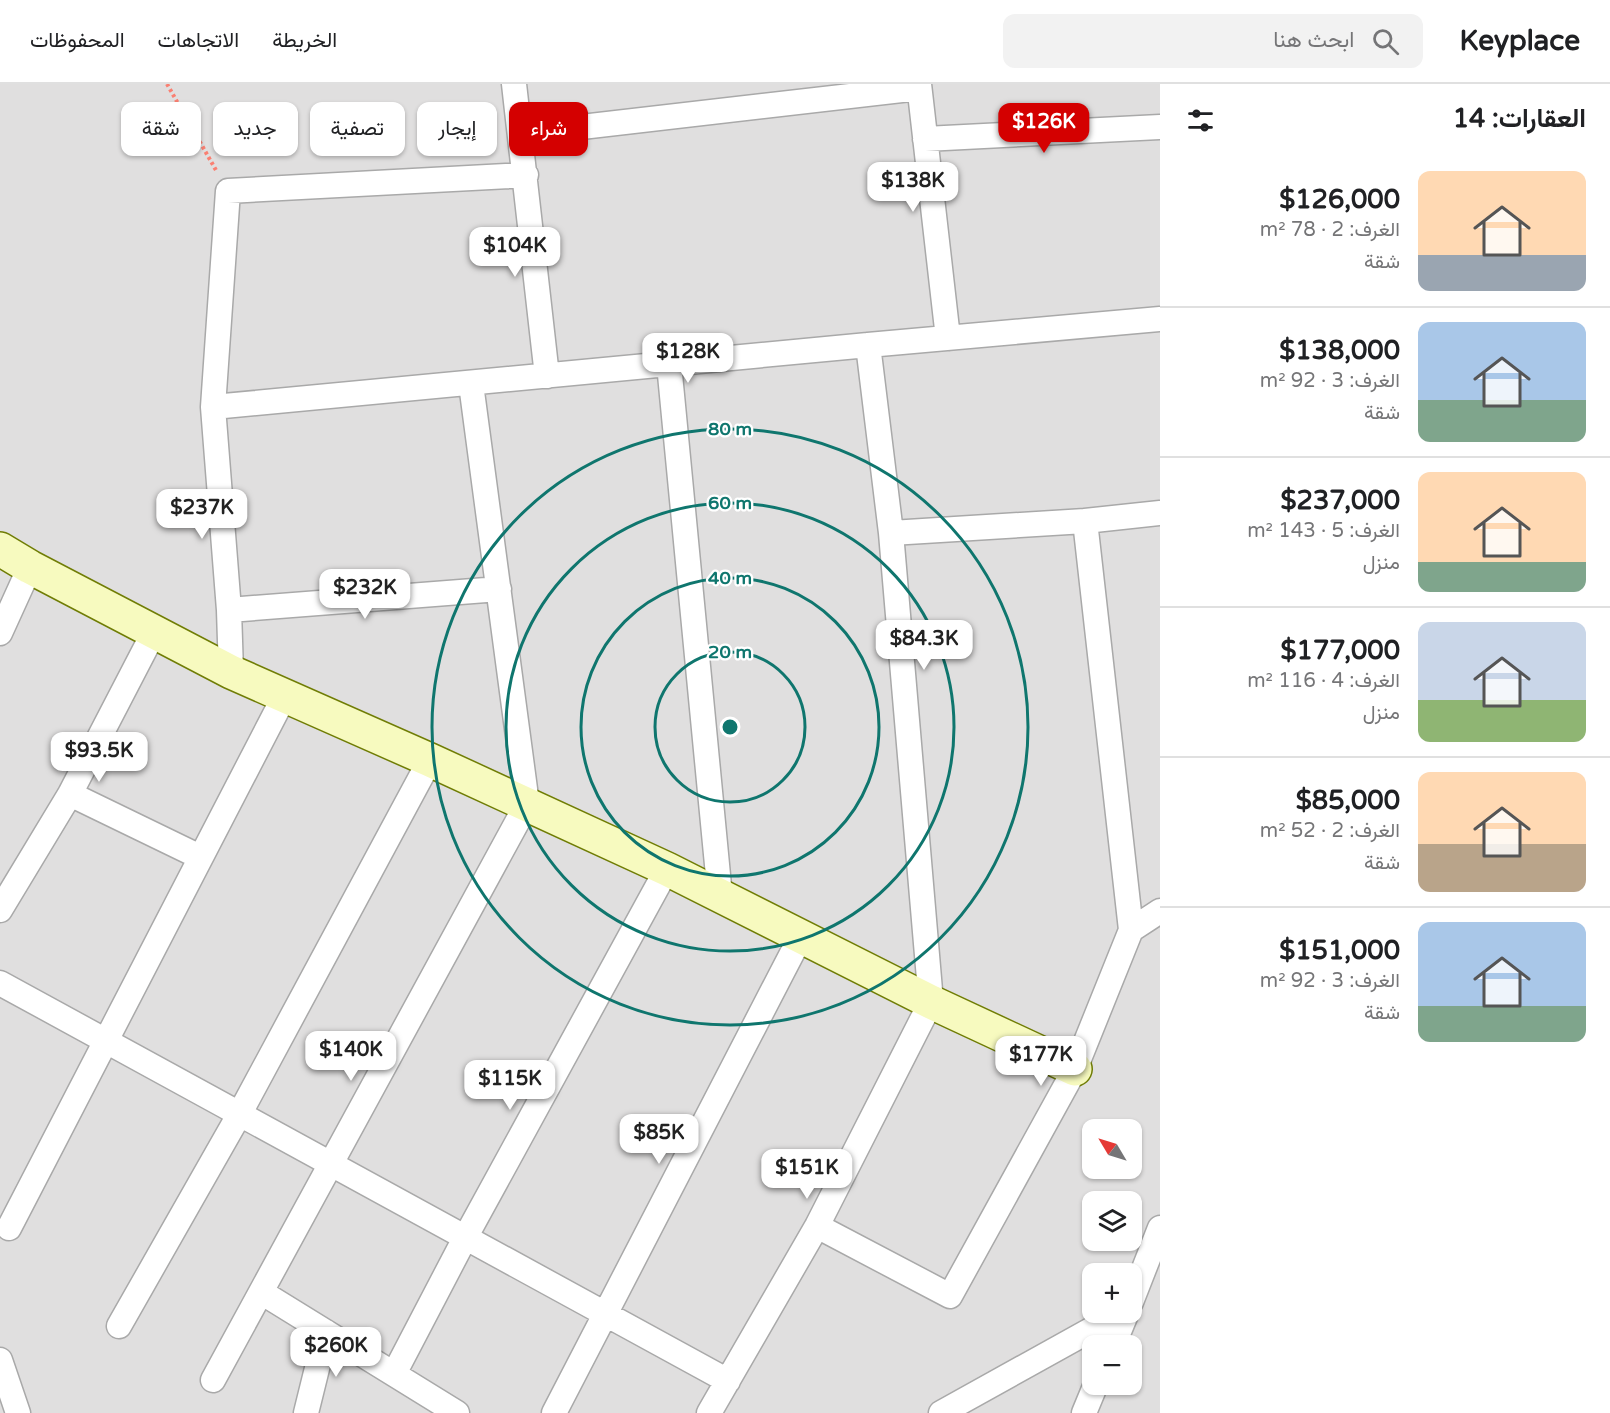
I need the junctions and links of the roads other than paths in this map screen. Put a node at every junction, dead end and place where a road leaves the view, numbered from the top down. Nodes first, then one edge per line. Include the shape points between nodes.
1 (514, 84) edge
2 (919, 86) edge
3 (517, 102) edge
4 (588, 126) edge
5 (1160, 127) edge
6 (925, 139) junction
7 (524, 156) edge
8 (526, 175) junction
9 (1160, 319) edge
10 (948, 338) junction
11 (868, 345) junction
12 (669, 364) junction
13 (547, 376) junction
14 (471, 384) junction
15 (213, 407) junction
16 (1160, 513) edge
17 (1085, 521) junction
18 (891, 533) junction
19 (0, 549) edge
20 (30, 567) junction
21 (499, 589) junction
22 (229, 610) junction
23 (154, 632) junction
24 (0, 633) edge
25 (231, 672) junction
26 (285, 695) junction
27 (430, 760) junction
28 (70, 794) junction
29 (526, 804) junction
30 (201, 857) junction
31 (667, 869) junction
32 (720, 896) junction
33 (0, 910) edge
34 (1160, 911) edge
35 (1131, 930) junction
36 (801, 936) junction
37 (0, 983) edge
38 (931, 1002) junction
39 (105, 1042) junction
40 (1075, 1069) junction
41 (238, 1115) junction
42 (330, 1164) junction
43 (817, 1226) junction
44 (9, 1228) dead end
45 (1160, 1228) edge
46 (465, 1238) junction
47 (1142, 1274) edge
48 (261, 1292) junction
49 (605, 1314) junction
50 (1105, 1323) edge
51 (120, 1326) dead end
52 (326, 1332) junction
53 (0, 1360) edge
54 (394, 1374) junction
55 (213, 1380) dead end
56 (728, 1381) junction
57 (1091, 1395) edge
58 (18, 1413) edge
59 (306, 1413) edge
60 (457, 1413) edge
61 (554, 1413) edge
62 (709, 1413) edge
63 (941, 1413) edge
64 (1084, 1413) edge

1 - 3 street
2 - 4 street
2 - 6 street
5 - 6 street
6 - 10 street
7 - 8 street
8 - 13 street
8 - 15 street via 228,191
9 - 10 street
10 - 11 street
11 - 12 street
11 - 18 street
12 - 13 street
12 - 32 street
13 - 14 street
14 - 15 street
14 - 21 street
15 - 22 street
16 - 17 street
17 - 18 street
17 - 35 street
18 - 38 street
19 - 20 street
20 - 23 street
20 - 24 street
21 - 22 street
21 - 29 street
22 - 25 street
23 - 25 street
23 - 28 street
25 - 26 street
26 - 27 street
26 - 30 street
27 - 29 street
27 - 41 street
28 - 30 street
28 - 33 street
29 - 31 street
29 - 42 street
30 - 39 street
31 - 32 street
31 - 46 street
32 - 36 street
34 - 35 street
35 - 40 street
36 - 38 street
36 - 49 street
37 - 39 street
38 - 40 street
38 - 43 street
39 - 41 street
39 - 44 street
40 - 43 street via 950,1296
41 - 42 street
41 - 51 street
42 - 46 street
42 - 48 street
43 - 56 street
45 - 47 street
46 - 49 street
46 - 54 street
48 - 52 street
48 - 55 street
49 - 56 street
49 - 61 street
50 - 63 street
52 - 54 street
52 - 59 street
53 - 58 street
54 - 60 street
56 - 62 street
57 - 64 street

